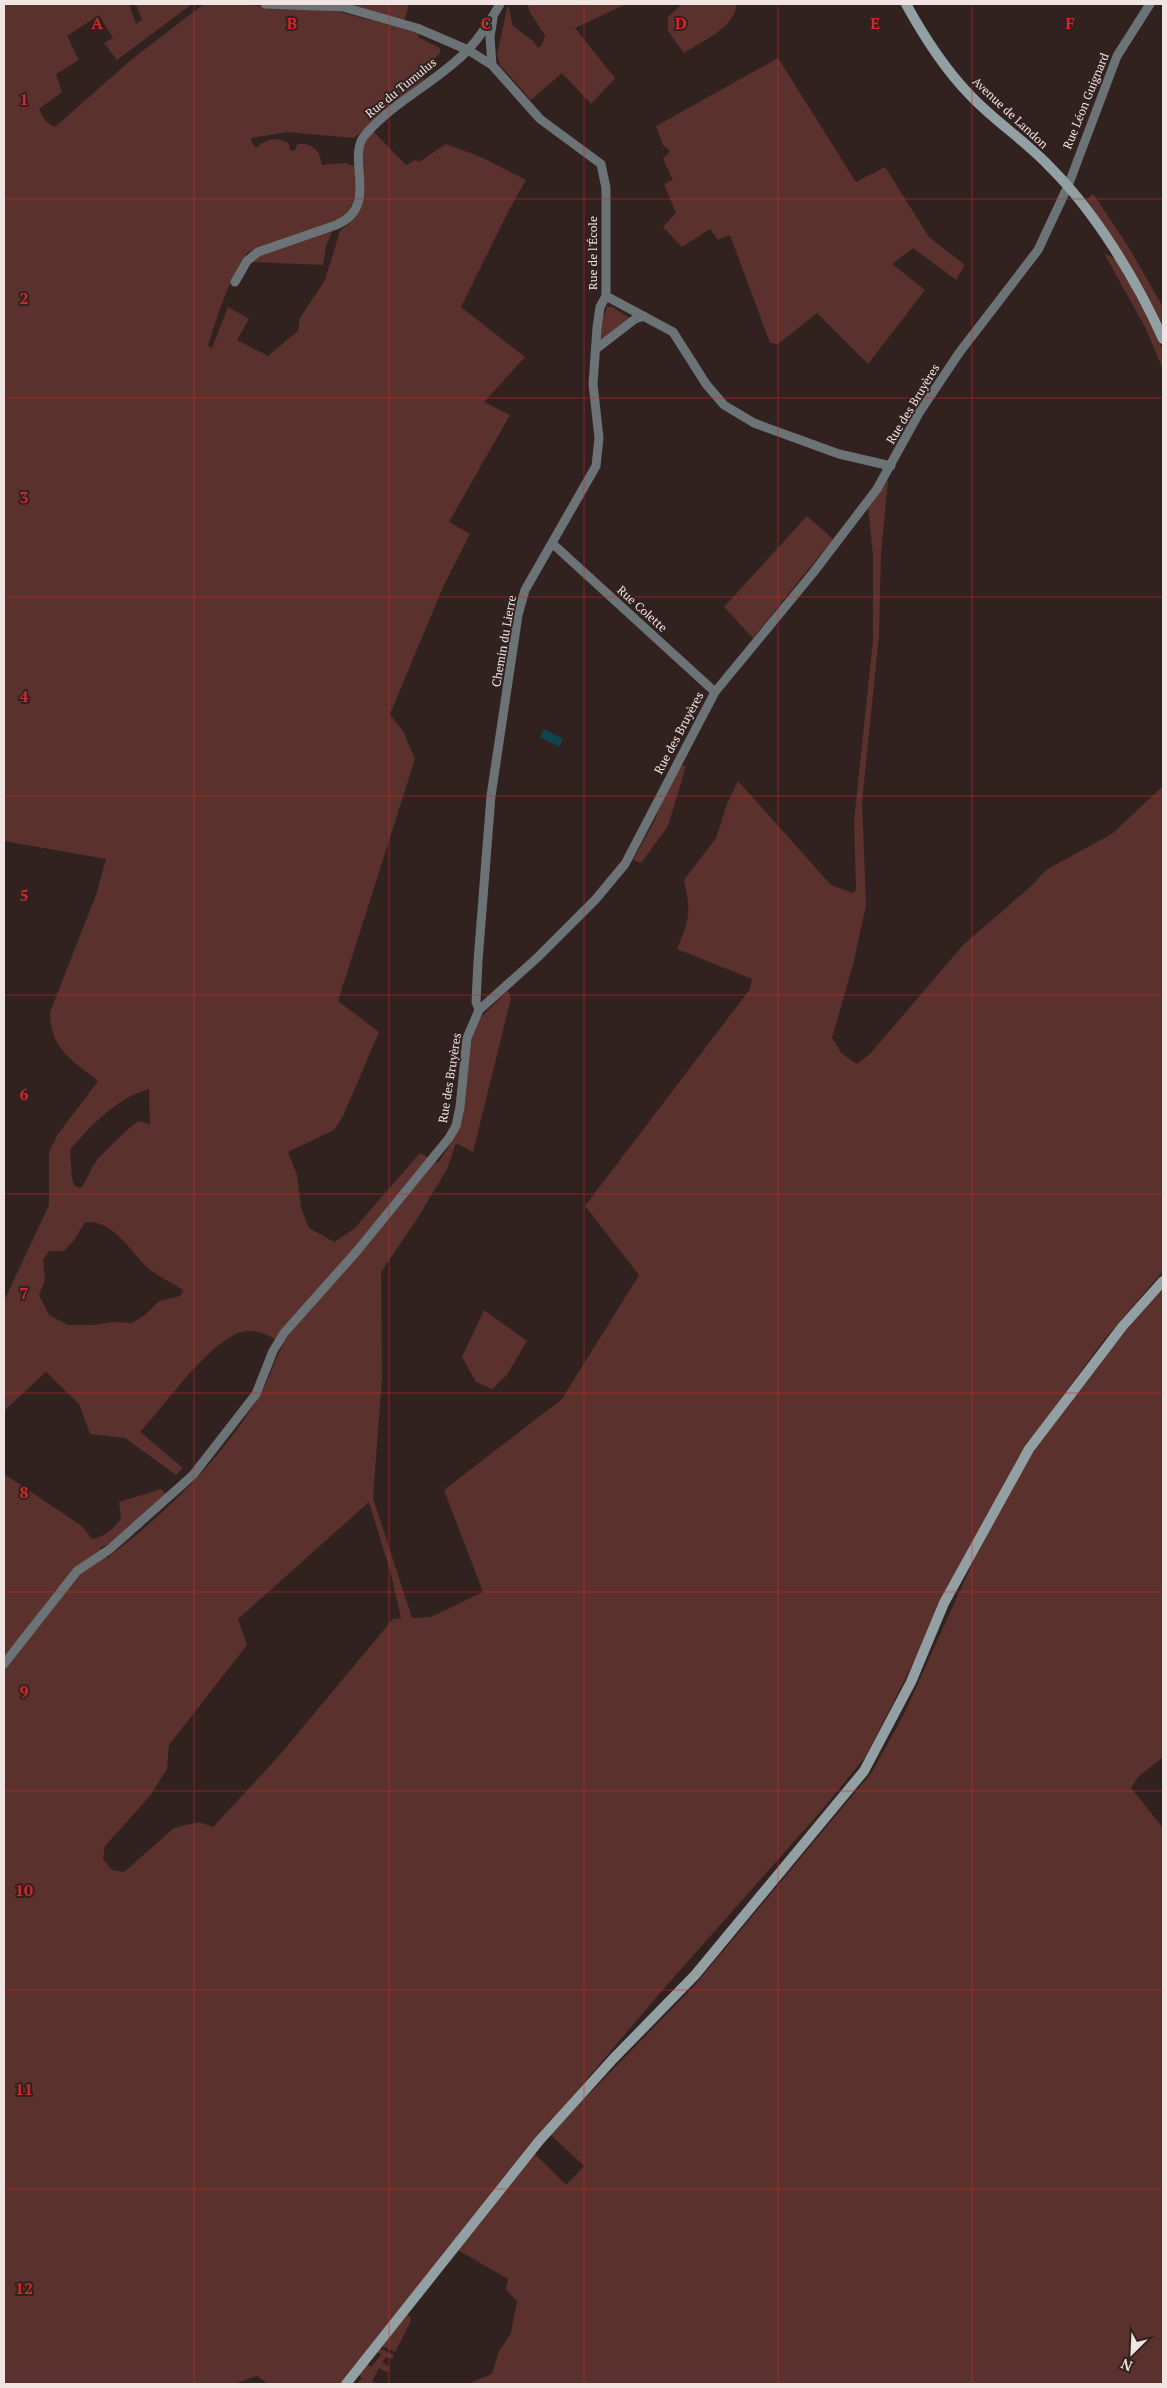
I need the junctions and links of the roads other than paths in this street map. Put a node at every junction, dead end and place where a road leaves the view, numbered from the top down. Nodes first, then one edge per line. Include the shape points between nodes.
1 (265, 4) edge
2 (500, 4) edge
3 (906, 4) edge
4 (1150, 4) edge
5 (493, 17) junction
6 (468, 50) junction
7 (492, 65) junction
8 (1068, 186) junction
9 (235, 282) dead end
10 (606, 296) junction
11 (644, 316) junction
12 (1163, 339) edge
13 (596, 350) junction
14 (891, 466) junction
15 (553, 544) junction
16 (714, 692) junction
17 (479, 1010) junction
18 (1163, 1281) edge
19 (4, 1664) edge
20 (346, 2384) edge

1 - 6 street, Rue de l'École via 343,7 417,28
2 - 5 street, Rue du Tumulus
3 - 8 street, Avenue de Landon via 928,40 969,94
4 - 8 street, Rue Léon Guignard via 1117,56
5 - 6 street, Rue du Tumulus
5 - 7 street via 490,37
6 - 7 street, Rue de l'École
6 - 9 street, Rue du Tumulus via 364,136 358,151 360,192 347,219 258,252 247,261
7 - 10 street, Rue de l'École via 540,119 601,164 606,188
8 - 12 street, Avenue de Landon via 1113,249
8 - 14 street, Rue des Bruyères via 1038,250 959,353 919,413
10 - 11 street, Rue de l'École
10 - 13 street, Chemin du Lierre via 600,307
11 - 13 street via 635,319
11 - 14 street, Rue de l'École via 674,332 706,384 724,405 754,423 804,442
13 - 15 street, Chemin du Lierre via 593,384 600,438 596,466
14 - 16 street, Rue des Bruyères via 813,573
15 - 16 street, Rue Colette
15 - 17 street, Chemin du Lierre via 525,590 518,616 491,796 478,961 476,1002
16 - 17 street, Rue des Bruyères via 625,864 595,900
17 - 19 street, Rue des Bruyères via 467,1038 456,1126 449,1138 346,1264 284,1333 256,1394 193,1475 110,1549 77,1571
18 - 20 street via 1122,1327 1015,1470 944,1603 911,1682 864,1771 696,1975 612,2059 539,2141

